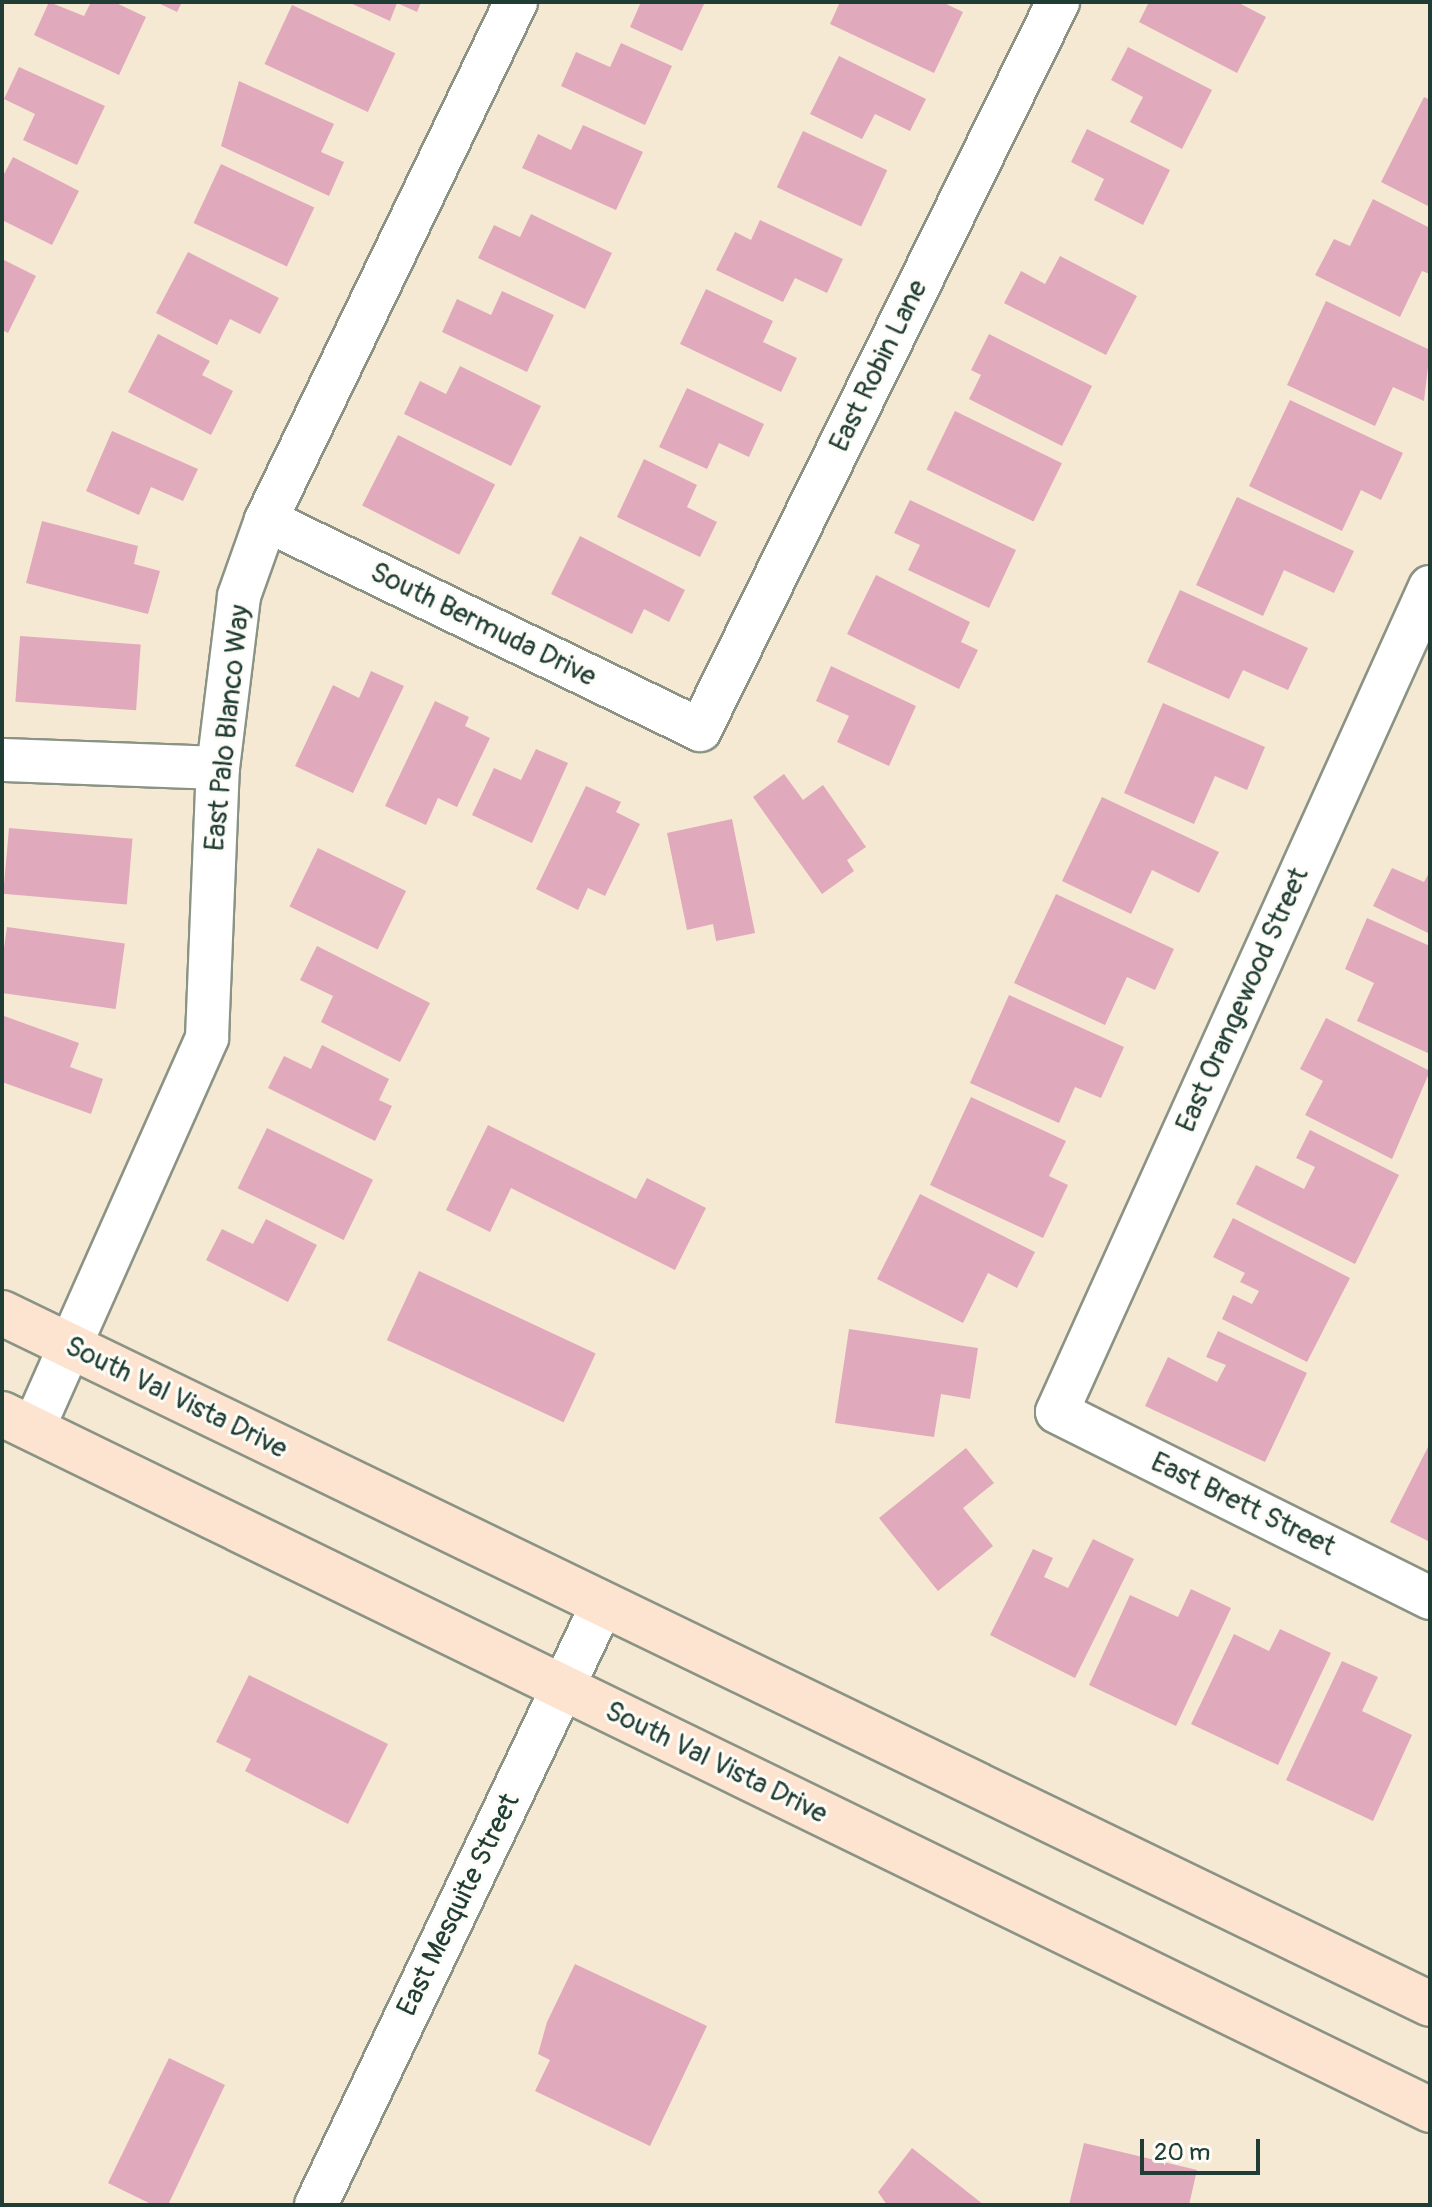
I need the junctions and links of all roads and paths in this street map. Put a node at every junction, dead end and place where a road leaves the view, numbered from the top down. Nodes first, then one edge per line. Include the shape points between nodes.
1 (516, 2) edge
2 (1058, 2) edge
3 (266, 520) junction
4 (1430, 587) edge
5 (1421, 631) edge
6 (700, 730) joint
7 (2, 760) edge
8 (218, 768) junction
9 (2, 1313) edge
10 (71, 1347) junction
11 (1057, 1412) joint
12 (17, 1422) edge
13 (1430, 1598) edge
14 (602, 1605) junction
15 (562, 1688) junction
16 (1430, 2004) edge
17 (1430, 2110) edge
18 (316, 2205) edge

1 - 3 street, East Palo Blanco Way
2 - 6 street, East Robin Lane
3 - 6 street, South Bermuda Drive
3 - 8 street, East Palo Blanco Way via 239,596
4 - 5 street, East Orangewood Street
5 - 11 street, East Orangewood Street
7 - 8 street
8 - 10 street, East Palo Blanco Way via 207,1038
9 - 10 main road, South Val Vista Drive
10 - 12 street, East Palo Blanco Way
10 - 14 main road, South Val Vista Drive
11 - 13 street, East Brett Street
12 - 15 main road, South Val Vista Drive
14 - 15 street, East Mesquite Street
14 - 16 main road, South Val Vista Drive
15 - 17 main road, South Val Vista Drive
15 - 18 street, East Mesquite Street

